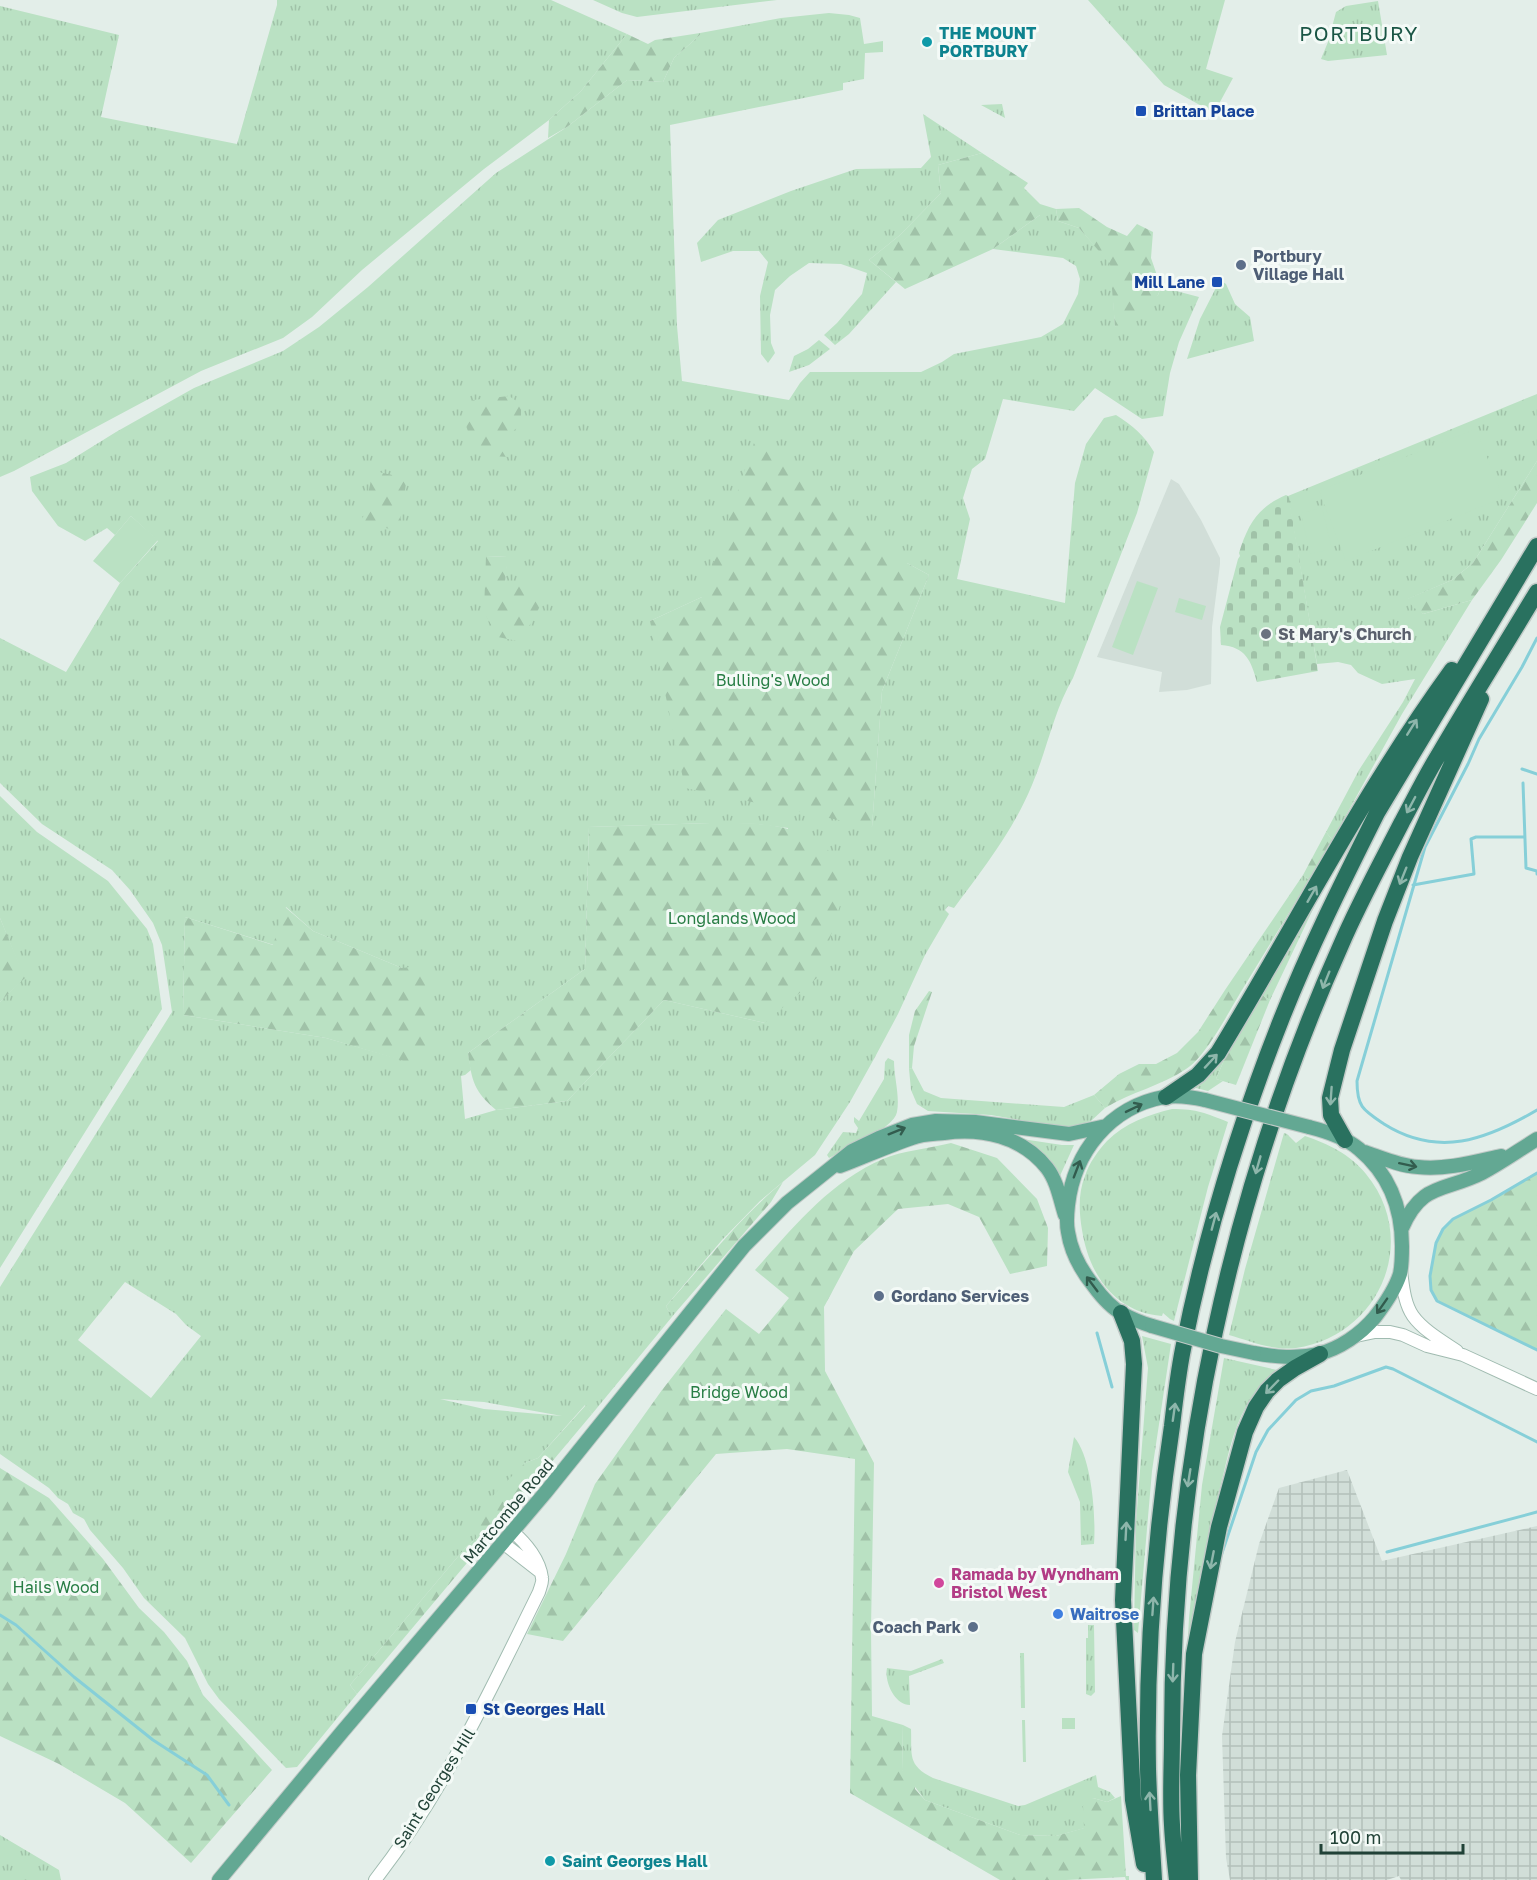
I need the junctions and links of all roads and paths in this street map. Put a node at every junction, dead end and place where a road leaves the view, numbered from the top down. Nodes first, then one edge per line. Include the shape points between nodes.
1 (1537, 546) edge
2 (1519, 575) junction
3 (1537, 592) edge
4 (1497, 658) junction
5 (1166, 1097) junction
6 (1106, 1126) junction
7 (1537, 1139) edge
8 (1345, 1140) junction
9 (1360, 1150) junction
10 (1512, 1153) junction
11 (829, 1171) junction
12 (1066, 1220) junction
13 (1402, 1228) junction
14 (1401, 1271) junction
15 (1121, 1314) junction
16 (1356, 1336) junction
17 (1320, 1354) junction
18 (1463, 1355) junction
19 (1537, 1389) edge
20 (513, 1532) junction
21 (503, 1543) junction
22 (540, 1572) junction
23 (219, 1880) edge
24 (375, 1880) edge
25 (1147, 1880) edge
26 (1154, 1880) edge
27 (1177, 1880) edge
28 (1190, 1880) edge

1 - 2 highway
5 -> 2 highway via 1198,1075 1218,1053 1419,716
26 -> 2 highway via 1148,1769 1149,1666 1162,1493 1183,1350 1223,1189 1281,1020 1352,864 1377,813
3 - 4 highway
4 -> 8 highway via 1410,857 1362,986 1330,1098 1331,1114
4 -> 27 highway via 1436,759 1341,944 1281,1095 1233,1250 1196,1431 1180,1555 1172,1698 1172,1826
6 -> 5 main road via 1139,1105
5 - 8 main road, bridge via 1205,1100 1309,1126
11 -> 6 main road, Martcombe Road via 852,1151 879,1138 936,1120 1069,1134
12 -> 6 main road via 1076,1170 1092,1140
7 - 10 main road
8 - 9 main road
9 -> 10 main road via 1394,1162 1428,1167 1457,1166
9 - 13 main road via 1392,1192
10 - 13 main road via 1476,1176 1427,1194 1414,1205
11 - 12 main road, Martcombe Road via 913,1137 984,1132 1030,1150 1047,1168
11 - 20 main road, Martcombe Road via 787,1203 744,1246
15 -> 12 main road via 1098,1292 1076,1260
13 - 14 main road
14 -> 16 main road via 1383,1307
14 - 18 street via 1404,1293 1414,1317
15 - 17 main road, bridge via 1254,1353 1283,1358
25 -> 15 highway via 1133,1800 1123,1600 1134,1364 1132,1341
16 - 17 main road
16 - 18 street via 1390,1332
17 -> 28 highway via 1278,1380 1256,1407 1245,1432 1219,1527 1194,1654 1188,1775
18 - 19 street
20 - 21 main road, Martcombe Road
20 - 22 street via 531,1551
21 - 22 street
21 - 23 main road, Martcombe Road
22 - 24 street, Saint Georges Hill via 539,1593 476,1720 437,1789

